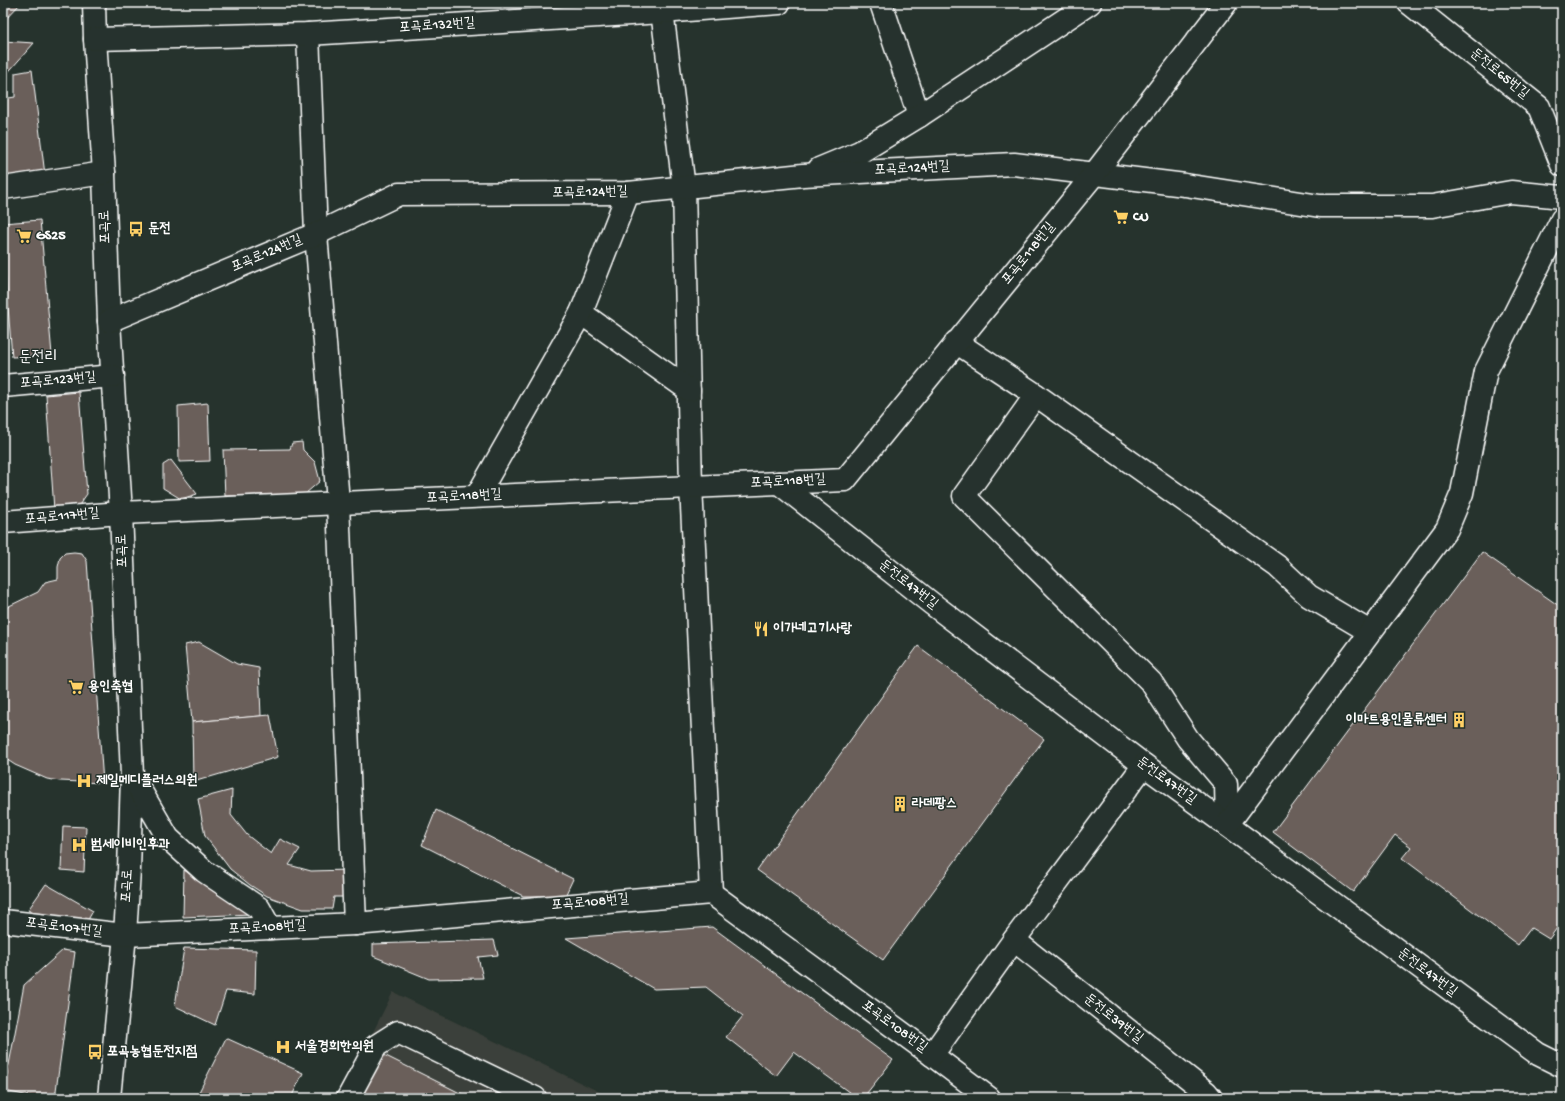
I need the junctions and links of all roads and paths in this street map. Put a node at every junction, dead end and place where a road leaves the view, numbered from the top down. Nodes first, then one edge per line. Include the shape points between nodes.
1 (94, 3) edge
2 (780, 3) edge
3 (881, 3) edge
4 (1090, 3) edge
5 (1226, 3) edge
6 (1409, 3) edge
7 (661, 8) edge
8 (308, 34) junction
9 (95, 39) junction
10 (919, 116) junction
11 (1562, 165) edge
12 (104, 173) junction
13 (1095, 173) junction
14 (803, 175) junction
15 (3, 188) edge
16 (684, 188) junction
17 (628, 193) junction
18 (1562, 197) edge
19 (1562, 219) edge
20 (316, 234) junction
21 (581, 313) junction
22 (109, 322) junction
23 (956, 342) junction
24 (113, 376) junction
25 (3, 386) edge
26 (689, 390) junction
27 (1036, 395) junction
28 (779, 483) junction
29 (691, 486) junction
30 (477, 496) junction
31 (338, 502) junction
32 (121, 513) junction
33 (3, 522) edge
34 (1370, 632) junction
35 (1144, 766) junction
36 (132, 776) junction
37 (1228, 825) junction
38 (711, 893) junction
39 (3, 921) edge
40 (355, 924) junction
41 (270, 928) junction
42 (125, 935) junction
43 (1014, 940) junction
44 (932, 1055) junction
45 (1562, 1066) edge
46 (109, 1098) edge
47 (348, 1098) edge
48 (535, 1098) edge
49 (987, 1098) edge
50 (1211, 1098) edge

1 - 9 street, 포곡로
2 - 7 street, 포곡로132번길
3 - 10 street
4 - 10 street
5 - 13 street, 포곡로118번길
6 - 11 street, 둔전로65번길 via 1539,107
7 - 8 street, 포곡로132번길
7 - 16 street
8 - 9 street, 포곡로132번길
8 - 20 street
9 - 12 street, 포곡로
10 - 14 street via 860,152
12 - 15 street
12 - 22 street, 포곡로
13 - 14 street, 포곡로124번길 via 1014,164
13 - 18 street, 포곡로124번길 via 1320,206 1432,206 1511,192
13 - 23 street, 포곡로118번길
14 - 16 street, 포곡로124번길
16 - 17 street, 포곡로124번길
16 - 26 street
17 - 20 street, 포곡로124번길 via 399,194
17 - 21 street
19 - 34 street via 1486,371 1462,493 1447,529
20 - 22 street, 포곡로124번길
20 - 31 street
21 - 26 street
21 - 30 street
22 - 24 street, 포곡로
23 - 27 street
23 - 28 street, 포곡로118번길 via 845,480
24 - 25 street, 포곡로123번길
24 - 32 street, 포곡로
26 - 29 street
27 - 34 street via 1277,566 1309,596
27 - 37 street via 964,496 1151,682 1188,739 1226,784
28 - 29 street, 포곡로118번길
28 - 35 street, 둔전로47번길
29 - 30 street, 포곡로118번길
29 - 38 street
30 - 31 street, 포곡로118번길
31 - 32 street, 포곡로118번길
31 - 40 street
32 - 33 street, 포곡로117번길
32 - 36 street, 포곡로
34 - 37 street
35 - 37 street, 둔전로47번길
35 - 43 street
36 - 41 street via 168,838 204,871 259,908
36 - 42 street, 포곡로
37 - 45 street, 둔전로47번길 via 1538,1054
38 - 40 street, 포곡로108번길
38 - 44 street, 포곡로108번길
39 - 42 street, 포곡로107번길
40 - 41 street, 포곡로108번길
41 - 42 street, 포곡로108번길
42 - 46 street, 포곡로
43 - 44 street
43 - 50 street, 둔전로39번길
44 - 49 street, 포곡로108번길
47 - 48 street via 376,1046 398,1032

